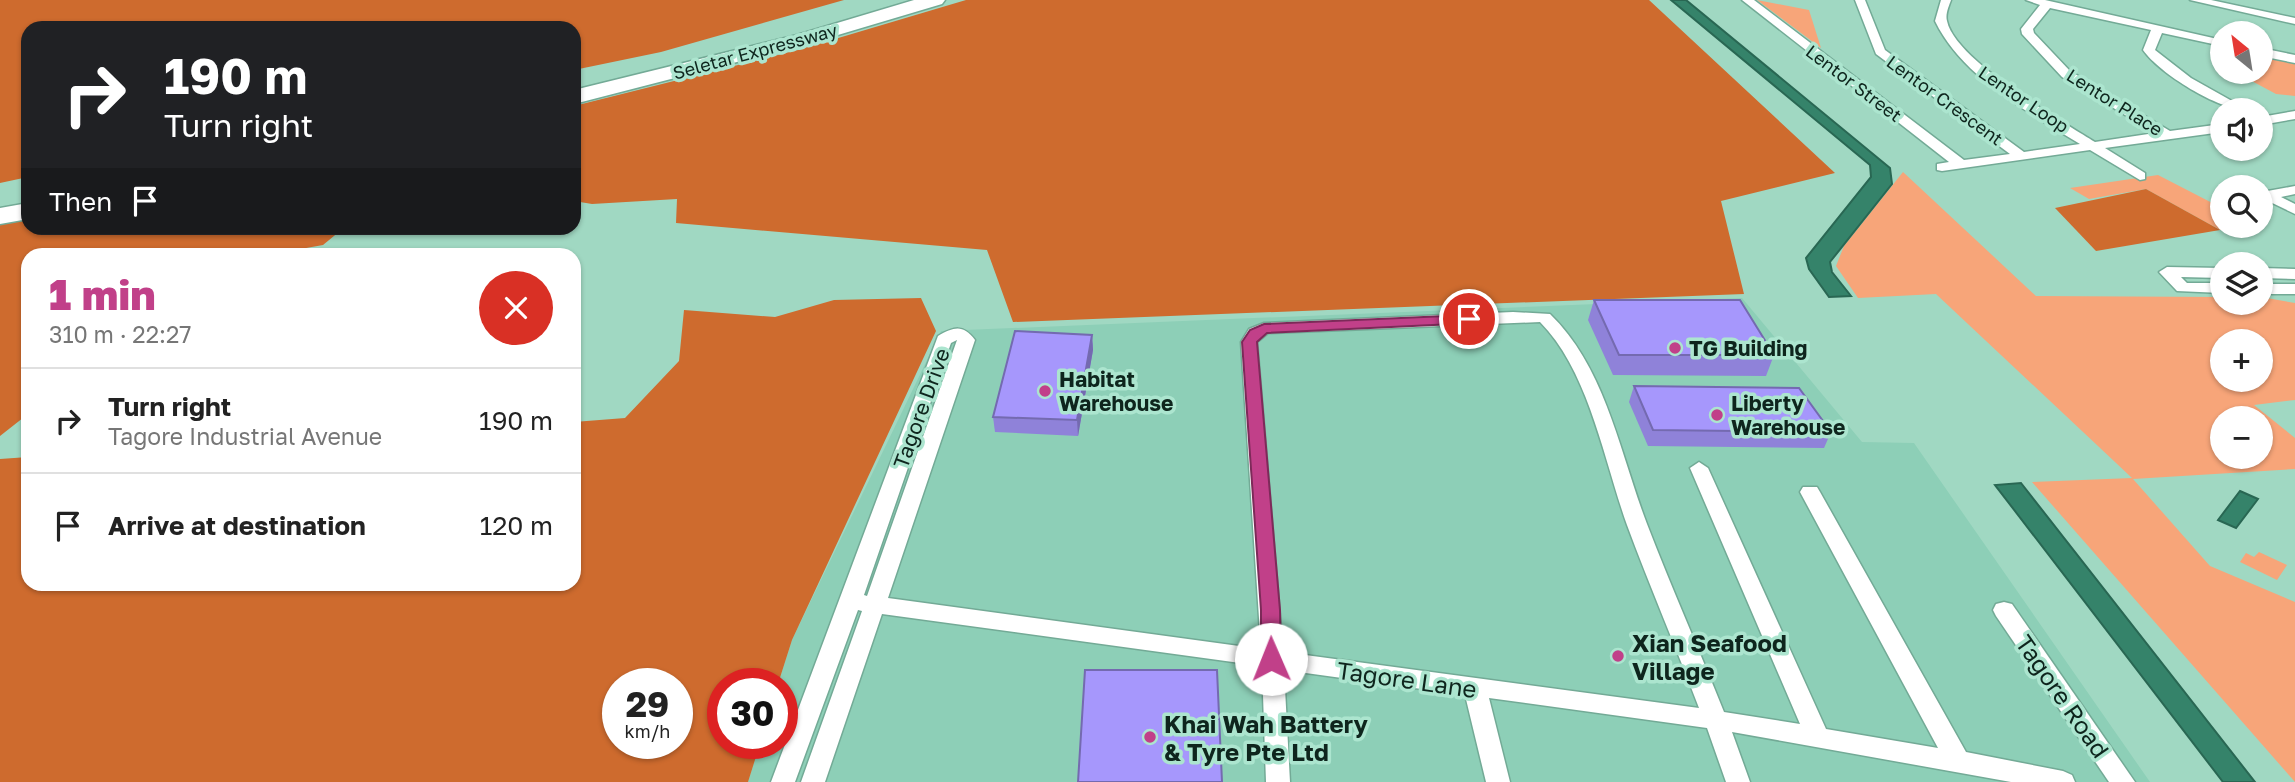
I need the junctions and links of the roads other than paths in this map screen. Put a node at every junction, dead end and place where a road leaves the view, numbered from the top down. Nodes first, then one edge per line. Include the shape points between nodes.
1 (891, 0) edge
2 (935, 0) edge
3 (1747, 0) edge
4 (1842, 0) edge
5 (1946, 0) edge
6 (2031, 0) edge
7 (2195, 0) edge
8 (1860, 2) edge
9 (2047, 4) junction
10 (2295, 21) edge
11 (2158, 28) junction
12 (2210, 40) edge
13 (2273, 54) edge
14 (2295, 59) edge
15 (581, 79) edge
16 (581, 95) edge
17 (2219, 98) edge
18 (2295, 116) edge
19 (2273, 119) edge
20 (2210, 130) edge
21 (2170, 137) junction
22 (2097, 148) junction
23 (2023, 157) junction
24 (1962, 165) junction
25 (1942, 167) dead end
26 (2140, 176) dead end
27 (2295, 190) edge
28 (21, 193) edge
29 (2273, 194) edge
30 (0, 196) edge
31 (2273, 200) edge
32 (2295, 210) edge
33 (21, 212) edge
34 (0, 216) edge
35 (2210, 273) edge
36 (2273, 275) edge
37 (2291, 277) edge
38 (2210, 288) edge
39 (2273, 289) edge
40 (2295, 289) edge
41 (1699, 468) dead end
42 (1810, 492) dead end
43 (848, 601) junction
44 (874, 604) junction
45 (2004, 611) dead end
46 (1271, 659) junction
47 (1475, 689) junction
48 (1716, 720) junction
49 (1818, 738) junction
50 (1958, 761) junction
51 (783, 782) edge
52 (813, 782) edge
53 (1278, 782) edge
54 (1498, 782) edge
55 (1738, 782) edge
56 (2063, 782) edge
57 (2123, 782) edge

1 - 15 highway, Seletar Expressway via 712,50
2 - 16 highway, Seletar Expressway via 804,39
3 - 24 street, Lentor Street
4 - 8 street
5 - 22 street, Lentor Loop via 1941,21 1952,43 1982,72
6 - 9 street
7 - 10 street
8 - 23 street, Lentor Crescent via 1880,52
9 - 11 street
9 - 21 street, Lentor Place via 2027,29 2028,34 2070,76
11 - 12 street
11 - 17 street via 2149,50 2152,54
13 - 14 street
18 - 19 street
20 - 21 street
21 - 22 street
22 - 23 street
22 - 26 street, Lentor Loop
23 - 24 street
24 - 25 street
27 - 29 street
28 - 30 highway
31 - 32 street
33 - 34 highway
35 - 38 street via 2167,272 2183,288
36 - 37 street
39 - 40 street
41 - 49 street
42 - 50 street
43 - 44 street, Tagore Lane
43 - 44 street, Tagore Drive via 944,340 958,332 967,340
43 - 51 street, Tagore Drive
44 - 46 street, Tagore Lane
44 - 52 street, Tagore Drive
45 - 57 street, Tagore Road
46 - 47 street, Tagore Lane
46 - 48 street via 1249,357 1249,342 1255,333 1264,328 1544,317 1564,334 1594,401 1636,522
46 - 53 street
47 - 48 street, Tagore Lane
47 - 54 street
48 - 49 street, Tagore Lane
48 - 55 street
49 - 50 street, Tagore Lane
50 - 56 street, Tagore Lane

